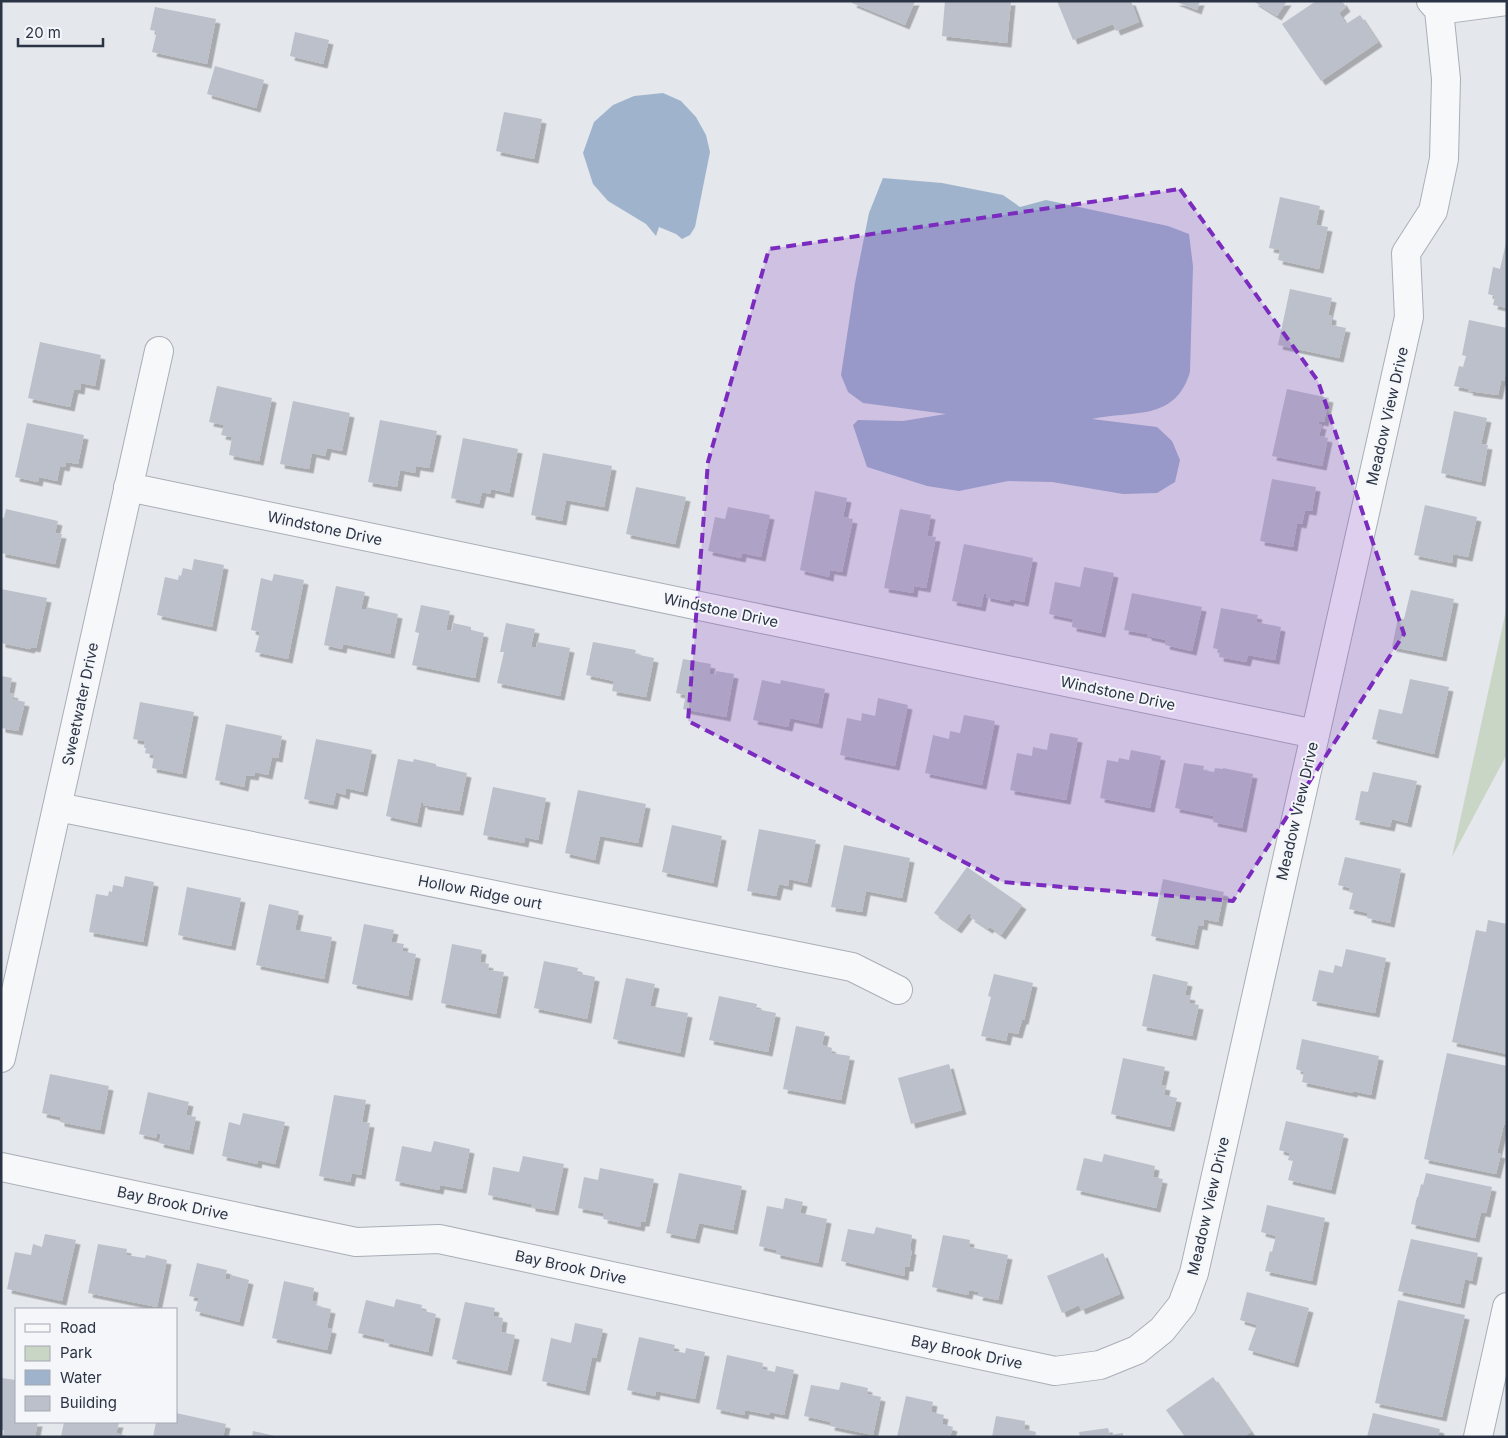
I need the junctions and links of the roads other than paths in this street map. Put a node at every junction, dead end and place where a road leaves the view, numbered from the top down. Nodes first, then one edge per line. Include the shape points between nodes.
1 (1506, 1) edge
2 (1435, 6) edge
3 (159, 351) dead end
4 (128, 487) junction
5 (1315, 734) junction
6 (58, 807) junction
7 (12, 959) edge
8 (898, 990) dead end
9 (1, 1058) edge
10 (1, 1167) edge
11 (1507, 1307) edge
12 (1137, 1350) joint
13 (1478, 1437) edge

1 - 2 street
2 - 5 street, Meadow View Drive via 1446,79 1444,159 1433,211 1406,253 1410,317
3 - 4 street, Sweetwater Drive
4 - 5 street, Windstone Drive
4 - 6 street, Sweetwater Drive
5 - 12 street, Meadow View Drive via 1194,1273 1182,1305 1162,1330
6 - 7 street, Sweetwater Drive
6 - 8 street, Hollow Ridge ourt via 852,967
7 - 9 street, Sweetwater Drive
10 - 12 street, Bay Brook Drive via 356,1242 438,1239 1055,1371 1100,1365
11 - 13 street

